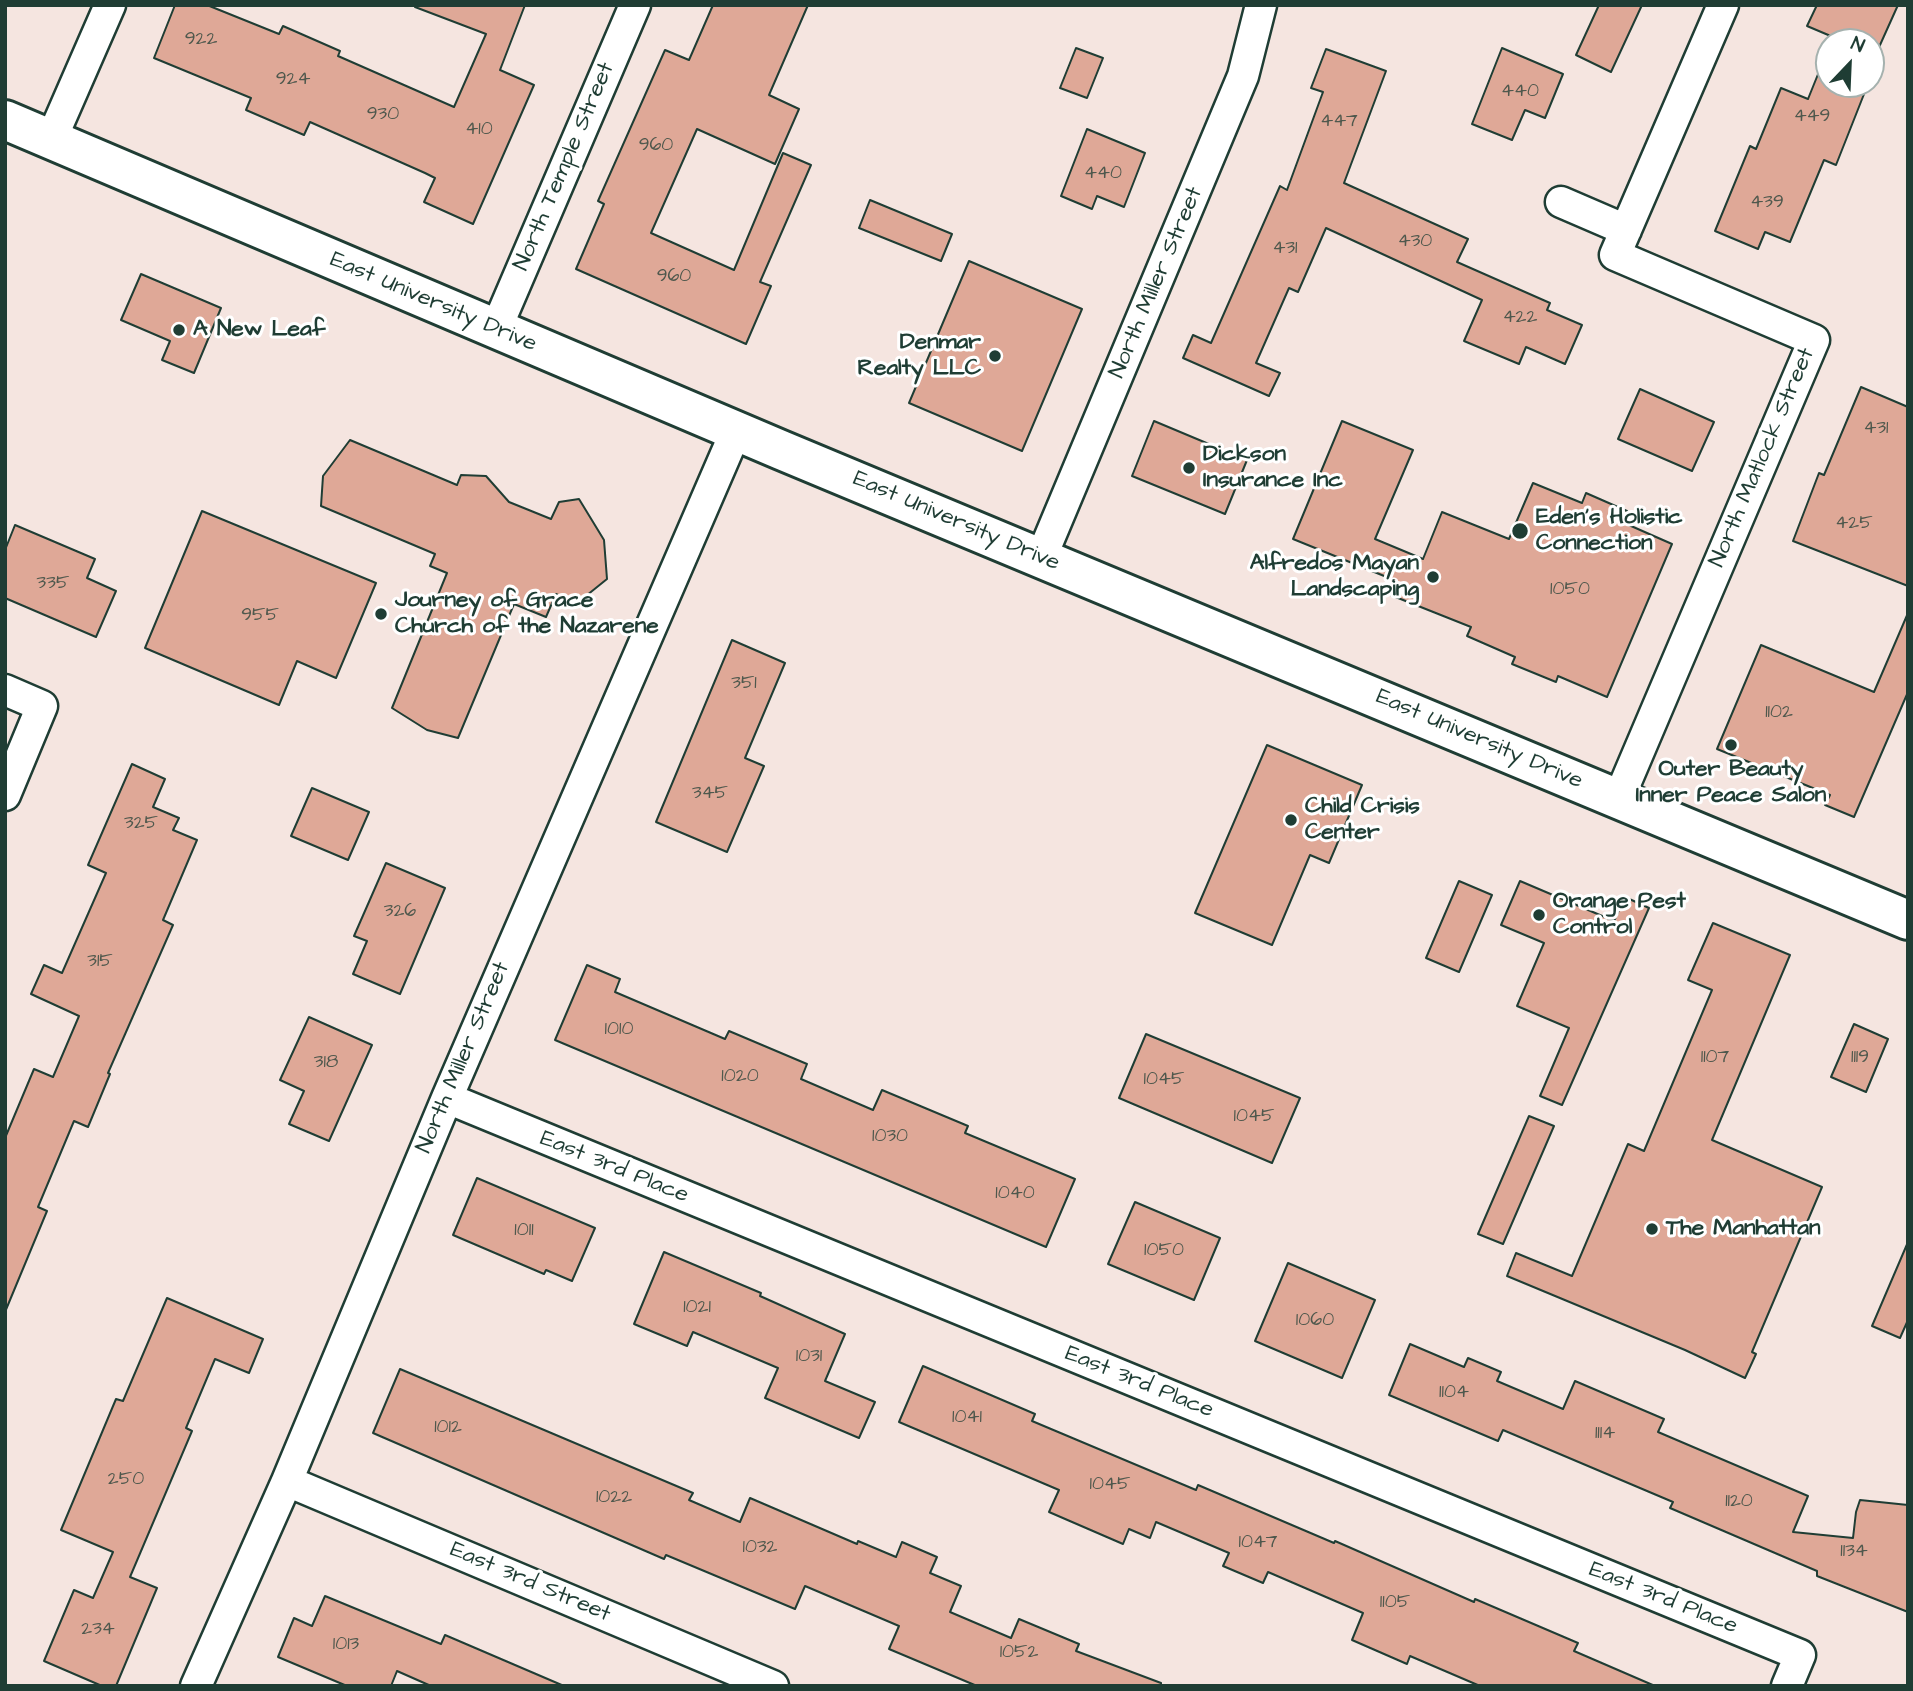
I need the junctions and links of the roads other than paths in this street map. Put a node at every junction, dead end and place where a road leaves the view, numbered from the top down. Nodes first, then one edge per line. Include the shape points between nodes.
1 (110, 5) edge
2 (635, 5) edge
3 (1261, 5) edge
4 (1723, 5) edge
5 (5, 120) edge
6 (51, 140) junction
7 (1562, 202) dead end
8 (1626, 230) junction
9 (496, 329) junction
10 (736, 430) junction
11 (1041, 558) junction
12 (5, 690) edge
13 (5, 795) edge
14 (1619, 798) junction
15 (1908, 920) edge
16 (447, 1098) junction
17 (287, 1481) junction
18 (196, 1686) edge
19 (773, 1686) edge
20 (1787, 1686) edge

1 - 6 street
2 - 9 street, North Temple Street
3 - 11 street, North Miller Street via 1243,76
4 - 8 street, North Matlock Street
5 - 6 main road, East University Drive
6 - 9 main road, East University Drive
7 - 8 street
8 - 14 street, North Matlock Street via 1615,255 1814,340
9 - 10 main road, East University Drive
10 - 11 main road, East University Drive
10 - 16 street, North Miller Street
11 - 14 main road, East University Drive
12 - 13 street via 42,706
14 - 15 main road, East University Drive
16 - 17 street, North Miller Street
16 - 20 street, East 3rd Place via 1800,1655
17 - 18 street, North Miller Street
17 - 19 street, East 3rd Street

